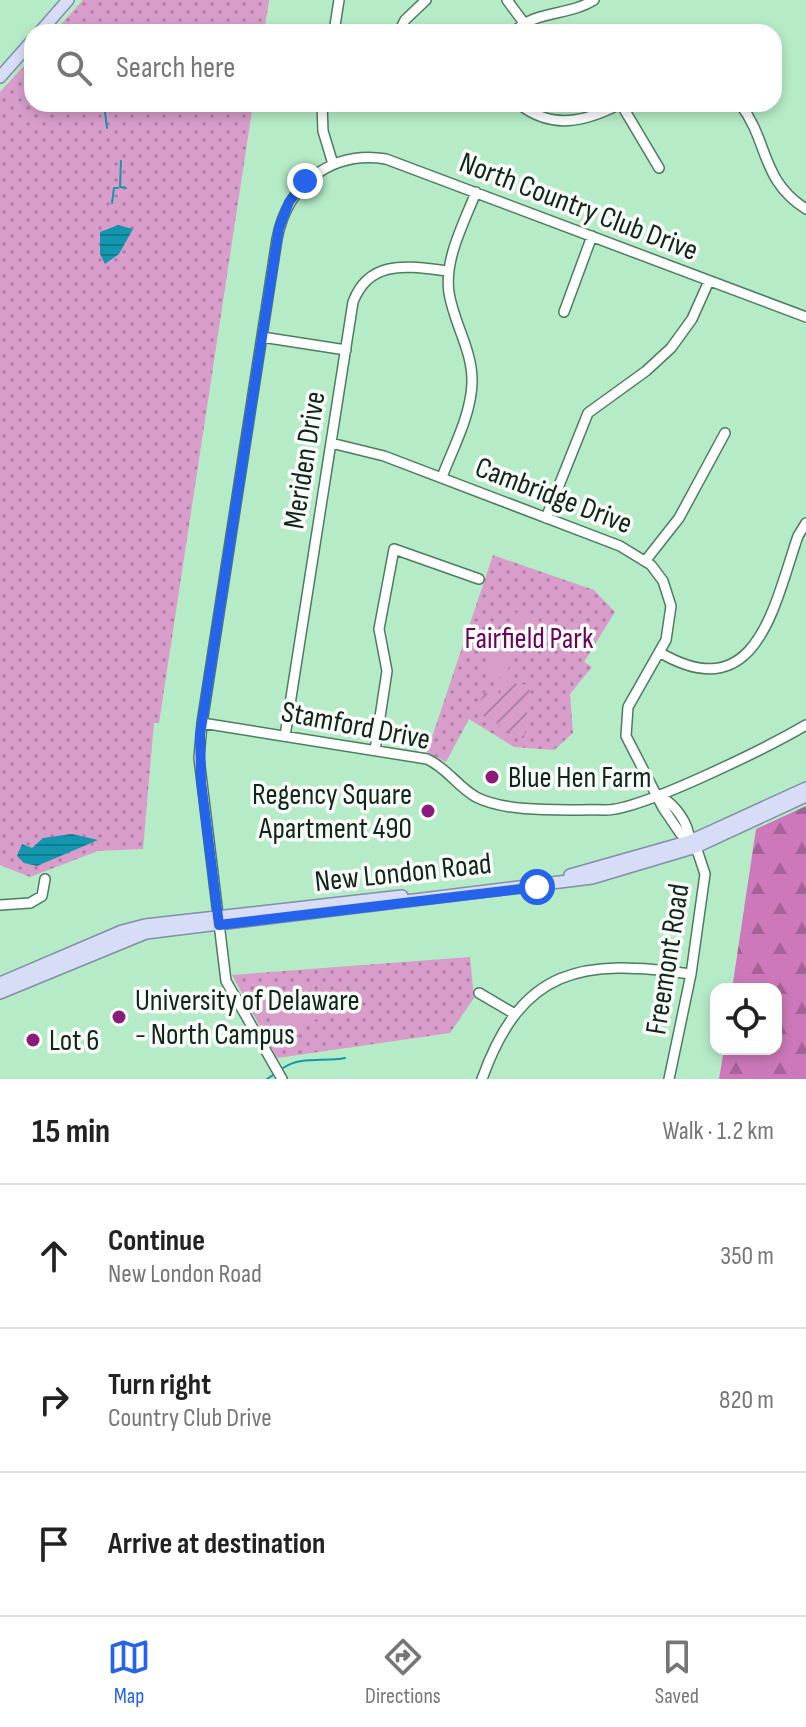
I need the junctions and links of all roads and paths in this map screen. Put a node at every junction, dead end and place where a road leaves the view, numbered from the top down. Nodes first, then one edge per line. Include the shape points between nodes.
1 (68, 0) edge
2 (339, 0) edge
3 (426, 0) edge
4 (507, 0) edge
5 (594, 0) edge
6 (524, 23) joint
7 (47, 24) edge
8 (335, 24) edge
9 (403, 24) edge
10 (24, 50) edge
11 (0, 77) edge
12 (322, 112) edge
13 (533, 112) edge
14 (603, 112) edge
15 (625, 112) edge
16 (745, 112) edge
17 (333, 164) junction
18 (659, 168) dead end
19 (476, 192) junction
20 (806, 209) edge
21 (592, 236) junction
22 (449, 271) junction
23 (709, 281) junction
24 (564, 312) dead end
25 (806, 317) edge
26 (262, 337) junction
27 (346, 350) junction
28 (725, 433) dead end
29 (331, 443) junction
30 (442, 477) junction
31 (546, 518) junction
32 (806, 523) edge
33 (646, 560) junction
34 (479, 579) dead end
35 (659, 652) junction
36 (202, 723) junction
37 (806, 725) edge
38 (285, 736) junction
39 (375, 750) junction
40 (806, 788) edge
41 (659, 795) junction
42 (806, 796) edge
43 (693, 844) junction
44 (45, 879) dead end
45 (0, 905) edge
46 (218, 920) junction
47 (691, 974) junction
48 (0, 983) edge
49 (0, 993) edge
50 (479, 993) dead end
51 (513, 1013) junction
52 (282, 1079) edge
53 (482, 1079) edge
54 (669, 1079) edge

1 - 7 main road
2 - 8 street
3 - 9 street
4 - 6 street
5 - 6 street
10 - 11 main road
12 - 17 street
13 - 14 street via 567,121
15 - 18 street
16 - 20 street via 772,177
17 - 19 street, North Country Club Drive via 359,157 386,159
17 - 26 street via 305,181 281,219
19 - 21 street, North Country Club Drive
19 - 22 street
21 - 23 street, North Country Club Drive
21 - 24 street
22 - 27 street, Meriden Drive via 396,266 370,276 353,302
22 - 30 street via 449,294 472,386
23 - 25 street, North Country Club Drive
23 - 31 street via 671,348 588,413
26 - 27 street
26 - 36 street
27 - 29 street, Meriden Drive
28 - 33 street via 679,518
29 - 30 street, Cambridge Drive
29 - 38 street, Meriden Drive
30 - 31 street, Cambridge Drive
31 - 33 street, Cambridge Drive
32 - 35 street via 764,632 750,652 730,665 706,669 682,665
33 - 35 street, Cambridge Drive via 663,581 671,606
34 - 39 street via 394,549 379,629 387,671
35 - 41 street, Cambridge Drive via 631,699 625,729 631,752
36 - 38 street, Stamford Drive
36 - 46 street via 200,768
37 - 41 street, Stamford Drive
38 - 39 street, Stamford Drive
39 - 41 street, Stamford Drive via 427,759 478,798 507,806 615,810
40 - 43 main road, New London Road
41 - 43 street, Cambridge Drive via 680,833
42 - 43 main road, New London Road
43 - 46 main road, New London Road via 532,882
43 - 47 street, Freemont Road via 705,881
44 - 45 street via 42,896 30,903
46 - 48 main road, New London Road via 122,931
46 - 49 main road, New London Road via 125,939
46 - 52 street via 228,987
47 - 51 street via 620,967 575,973 541,988
47 - 54 street, Freemont Road
50 - 51 street
51 - 53 street

